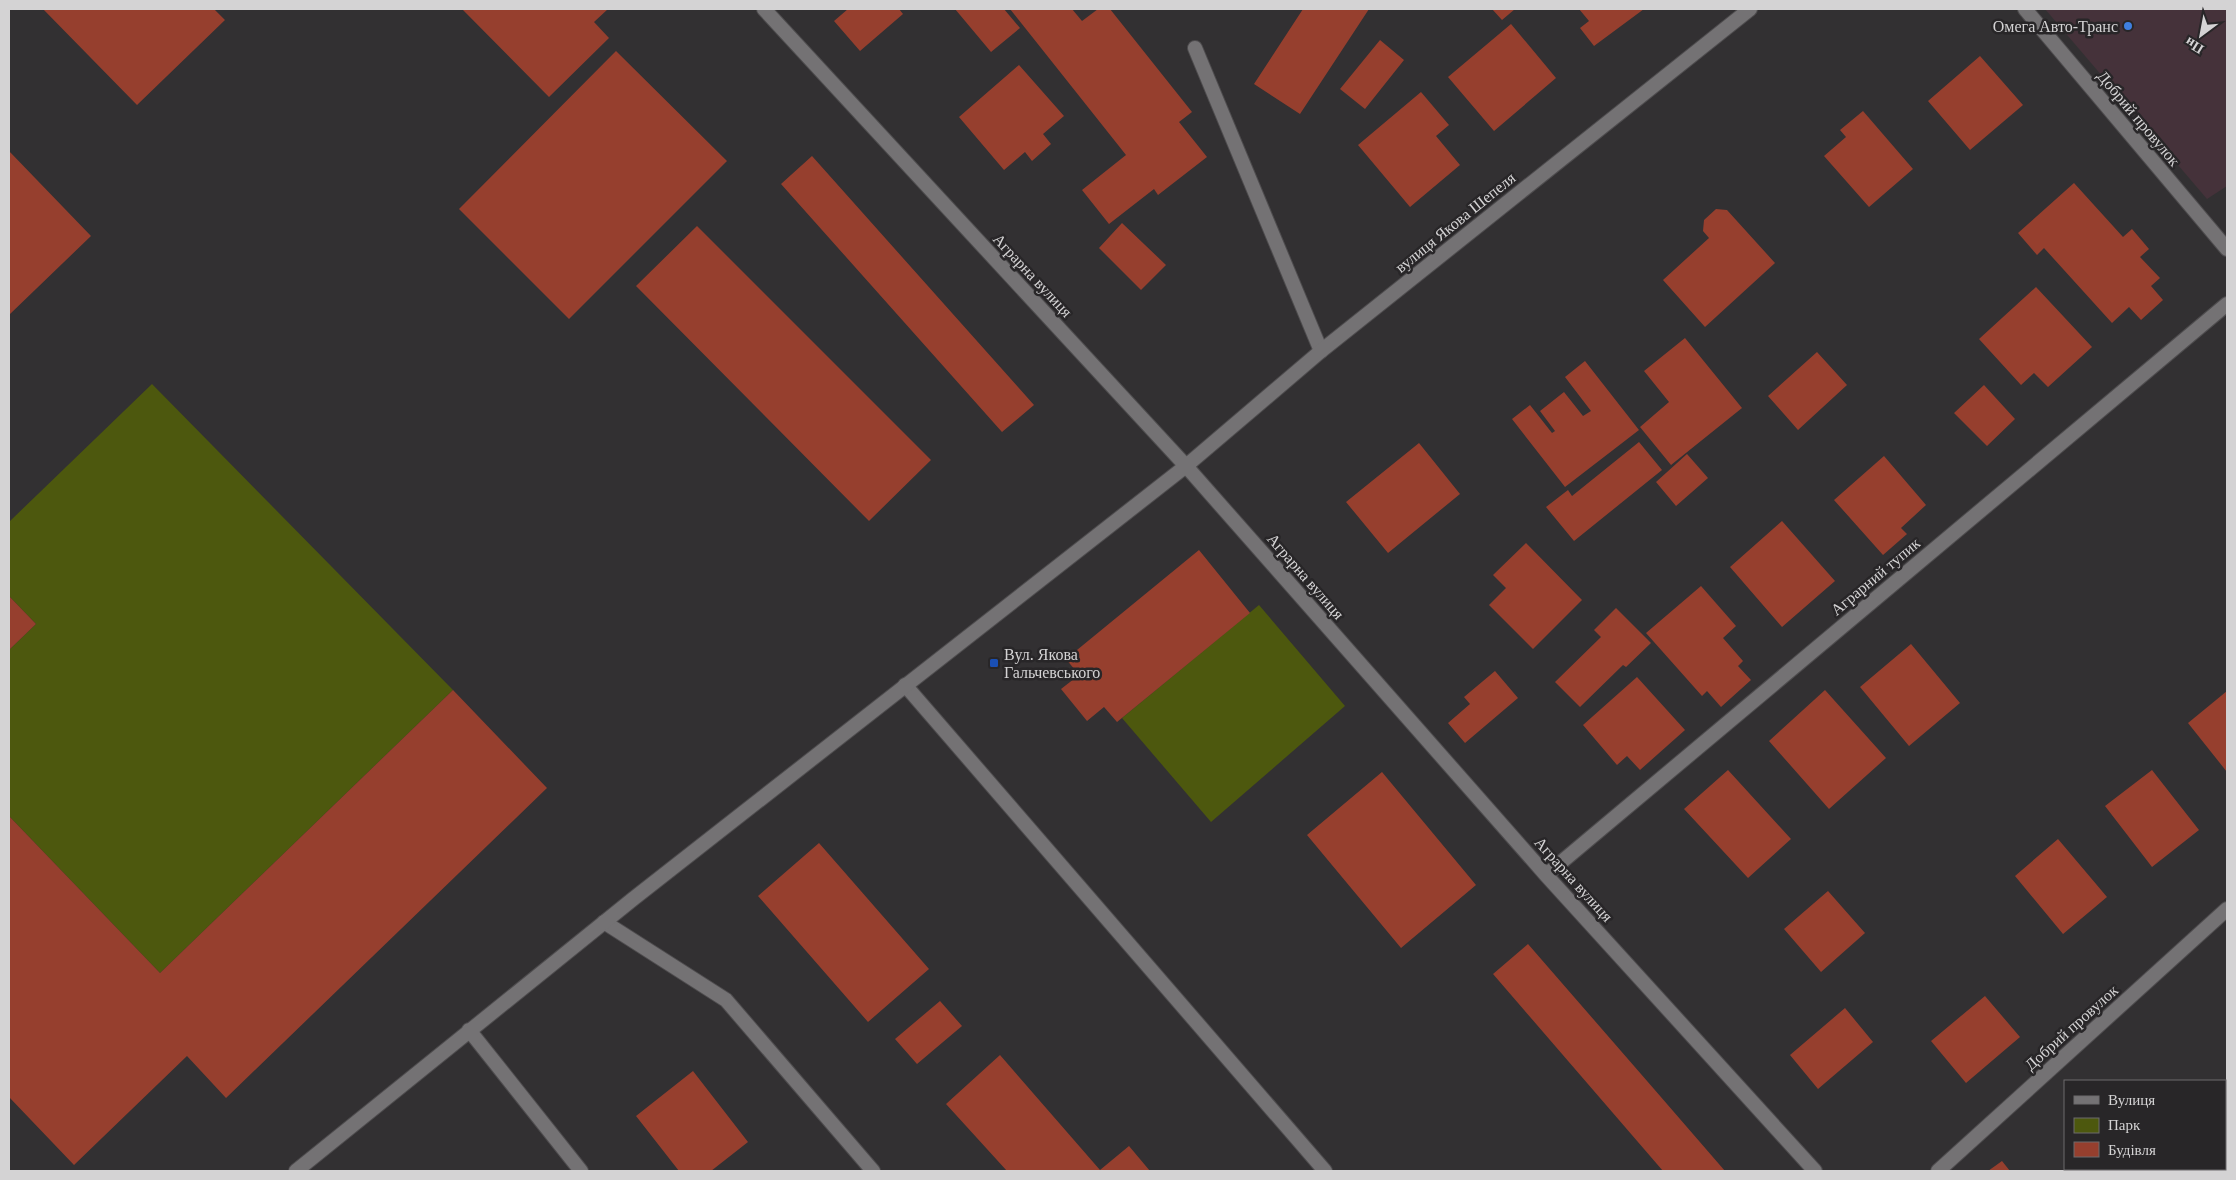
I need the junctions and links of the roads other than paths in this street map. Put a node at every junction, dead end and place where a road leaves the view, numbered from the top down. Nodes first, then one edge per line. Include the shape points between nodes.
1 (764, 9) edge
2 (1750, 9) edge
3 (2025, 9) edge
4 (1195, 48) dead end
5 (2227, 249) edge
6 (2227, 304) edge
7 (1321, 351) junction
8 (1186, 466) junction
9 (905, 685) junction
10 (1546, 875) junction
11 (2227, 910) edge
12 (604, 922) junction
13 (469, 1030) junction
14 (296, 1171) edge
15 (581, 1171) edge
16 (873, 1171) edge
17 (1325, 1171) edge
18 (1815, 1171) edge
19 (1938, 1171) edge

1 - 8 street, Аграрна вулиця
2 - 7 street, вулиця Якова Шепеля
3 - 5 street, Добрий провулок
4 - 7 street
6 - 10 street, Аграрний тупик
7 - 8 street, вулиця Якова Шепеля
8 - 9 street, вулиця Якова Шепеля
8 - 10 street, Аграрна вулиця
9 - 12 street, вулиця Якова Шепеля
9 - 17 street
10 - 18 street, Аграрна вулиця
11 - 19 street, Добрий провулок
12 - 13 street, вулиця Якова Шепеля
12 - 16 street via 726,1000
13 - 14 street, вулиця Якова Шепеля
13 - 15 street

